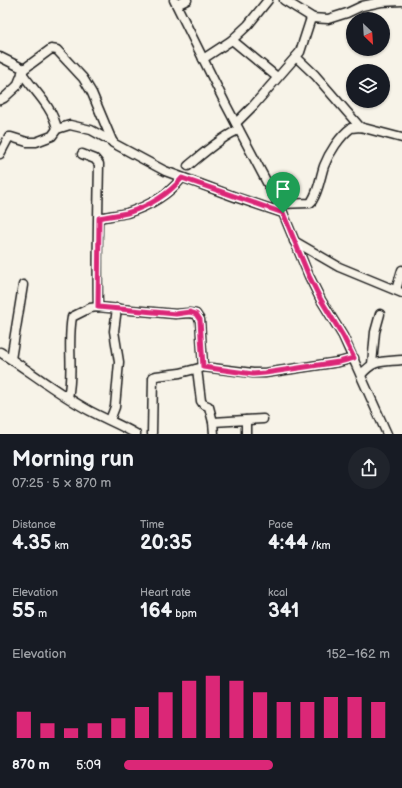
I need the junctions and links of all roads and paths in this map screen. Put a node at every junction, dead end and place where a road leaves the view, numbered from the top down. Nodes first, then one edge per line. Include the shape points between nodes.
1 (187, 0) edge
2 (268, 0) edge
3 (284, 0) edge
4 (381, 1) edge
5 (402, 1) edge
6 (176, 2) edge
7 (362, 3) edge
8 (313, 18) junction
9 (232, 40) junction
10 (0, 57) edge
11 (296, 57) junction
12 (203, 59) junction
13 (23, 71) junction
14 (277, 77) junction
15 (0, 100) edge
16 (238, 127) junction
17 (360, 127) junction
18 (58, 129) junction
19 (402, 138) edge
20 (113, 143) junction
21 (0, 154) edge
22 (82, 154) dead end
23 (188, 166) dead end
24 (182, 178) junction
25 (278, 204) junction
26 (283, 213) junction
27 (99, 218) junction
28 (294, 241) junction
29 (402, 270) edge
30 (23, 285) dead end
31 (399, 291) edge
32 (98, 307) junction
33 (117, 308) junction
34 (380, 314) dead end
35 (0, 352) edge
36 (354, 358) junction
37 (11, 359) junction
38 (402, 360) edge
39 (372, 364) junction
40 (200, 368) junction
41 (362, 375) junction
42 (68, 397) junction
43 (263, 419) dead end
44 (110, 420) junction
45 (246, 420) junction
46 (213, 422) junction
47 (136, 434) edge
48 (152, 434) edge
49 (214, 434) edge
50 (246, 434) edge
51 (387, 434) edge

1 - 6 street
2 - 9 street
3 - 8 street
4 - 5 street
4 - 7 street
6 - 12 street
7 - 8 street via 347,13 328,19
8 - 11 street
9 - 12 street
9 - 14 street
10 - 13 street
11 - 14 street
11 - 17 street
12 - 16 street
13 - 15 street via 17,86
13 - 18 street via 56,120
13 - 20 street via 52,49 57,50 83,78
14 - 16 street
16 - 23 street
16 - 25 street
17 - 19 street
17 - 25 street via 349,130 335,145 310,203
18 - 20 street via 70,125 77,126 91,130
18 - 21 street via 52,136 36,142 27,142 11,136
20 - 24 street
22 - 27 street via 95,159 99,164
24 - 26 street
24 - 27 street via 164,196 150,203 126,213
25 - 26 street
26 - 28 street
27 - 32 street
28 - 31 street via 339,267
28 - 36 street via 321,300
29 - 31 street
30 - 37 street
32 - 33 street
32 - 42 street via 72,317
33 - 40 street via 196,314 200,320
33 - 44 street via 114,331 119,362
34 - 39 street via 375,332
35 - 37 street
36 - 40 street via 253,374
36 - 41 street
37 - 42 street
38 - 39 street
39 - 41 street
40 - 46 street via 201,401 209,407
40 - 48 street via 153,377
41 - 51 street
42 - 44 street
43 - 45 street
44 - 47 street
45 - 46 street
45 - 50 street
46 - 49 street

